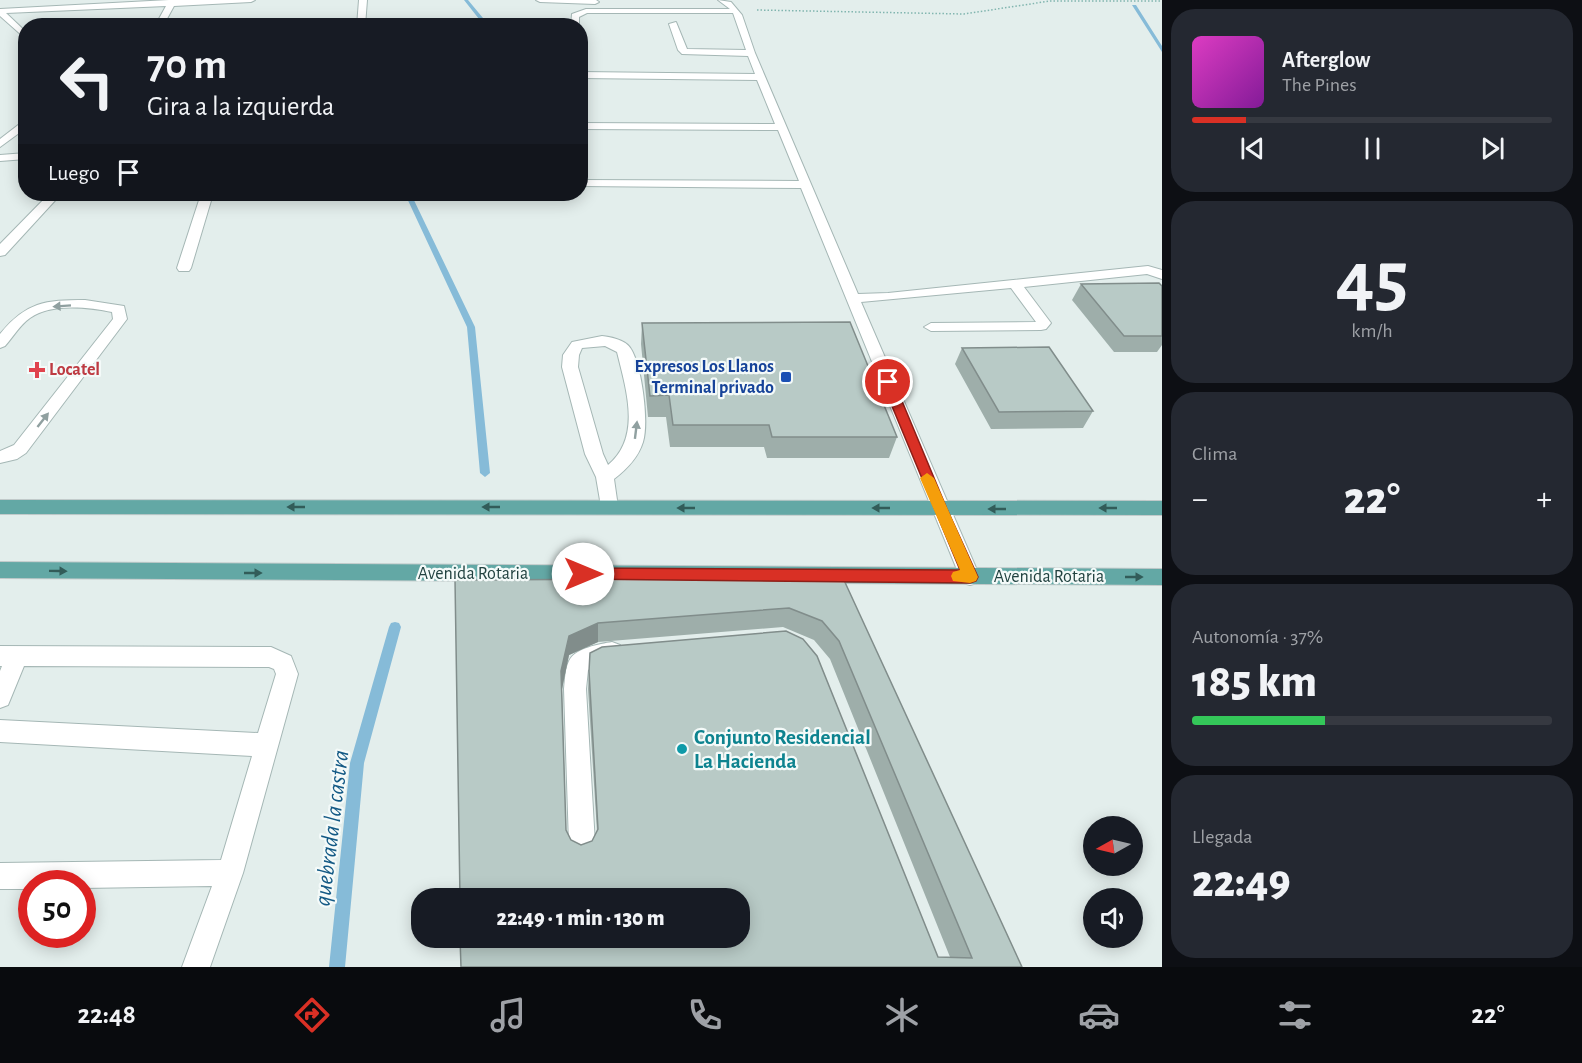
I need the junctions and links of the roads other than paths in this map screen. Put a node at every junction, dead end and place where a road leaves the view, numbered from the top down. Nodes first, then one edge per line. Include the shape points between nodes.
1 (251, 0) edge
2 (363, 0) edge
3 (540, 0) edge
4 (722, 0) edge
5 (589, 1) edge
6 (172, 2) edge
7 (608, 2) dead end
8 (736, 11) junction
9 (0, 12) edge
10 (163, 18) edge
11 (362, 18) edge
12 (575, 18) edge
13 (673, 24) dead end
14 (18, 29) edge
15 (751, 53) junction
16 (588, 75) edge
17 (762, 77) junction
18 (588, 126) edge
19 (782, 127) junction
20 (18, 129) edge
21 (0, 144) edge
22 (18, 157) edge
23 (0, 158) edge
24 (588, 183) edge
25 (807, 185) junction
26 (48, 201) edge
27 (205, 201) edge
28 (0, 252) edge
29 (184, 268) dead end
30 (1162, 275) edge
31 (1014, 283) junction
32 (854, 298) junction
33 (931, 327) dead end
34 (0, 343) edge
35 (0, 457) edge
36 (605, 477) junction
37 (0, 507) edge
38 (609, 507) junction
39 (1162, 508) edge
40 (940, 509) junction
41 (0, 570) edge
42 (970, 577) junction
43 (1162, 577) edge
44 (632, 651) edge
45 (9, 656) edge
46 (0, 698) edge
47 (0, 731) edge
48 (265, 745) junction
49 (582, 844) edge
50 (230, 873) junction
51 (0, 876) edge
52 (196, 967) edge

1 - 6 street
2 - 11 street
3 - 5 street
4 - 8 street
5 - 7 street
6 - 9 street
6 - 10 street
8 - 12 street via 586,11
8 - 15 street
9 - 14 street
13 - 15 street via 685,52
15 - 17 street
16 - 17 street
17 - 19 street
18 - 19 street
19 - 25 street
20 - 21 street
22 - 23 street
24 - 25 street
25 - 32 street
26 - 28 street
27 - 29 street
30 - 31 street via 1148,270
31 - 32 street
31 - 33 street via 1041,317 1041,326
32 - 40 street
35 -> 34 street via 20,449 120,319 118,309 105,305 42,307 24,316
36 -> 36 street via 628,456 637,420 624,350 612,341 578,345 571,355 570,367 592,447
36 - 38 street
38 -> 37 main road
40 -> 38 main road
39 -> 40 main road
40 - 42 street
41 -> 42 main road, Avenida Rotaria
42 -> 43 main road, Avenida Rotaria
44 - 49 street via 598,654 578,664 574,689
45 - 46 street
45 - 48 street via 271,657 283,663 287,674
47 - 48 street
48 - 50 street
50 - 51 street
50 - 52 street

